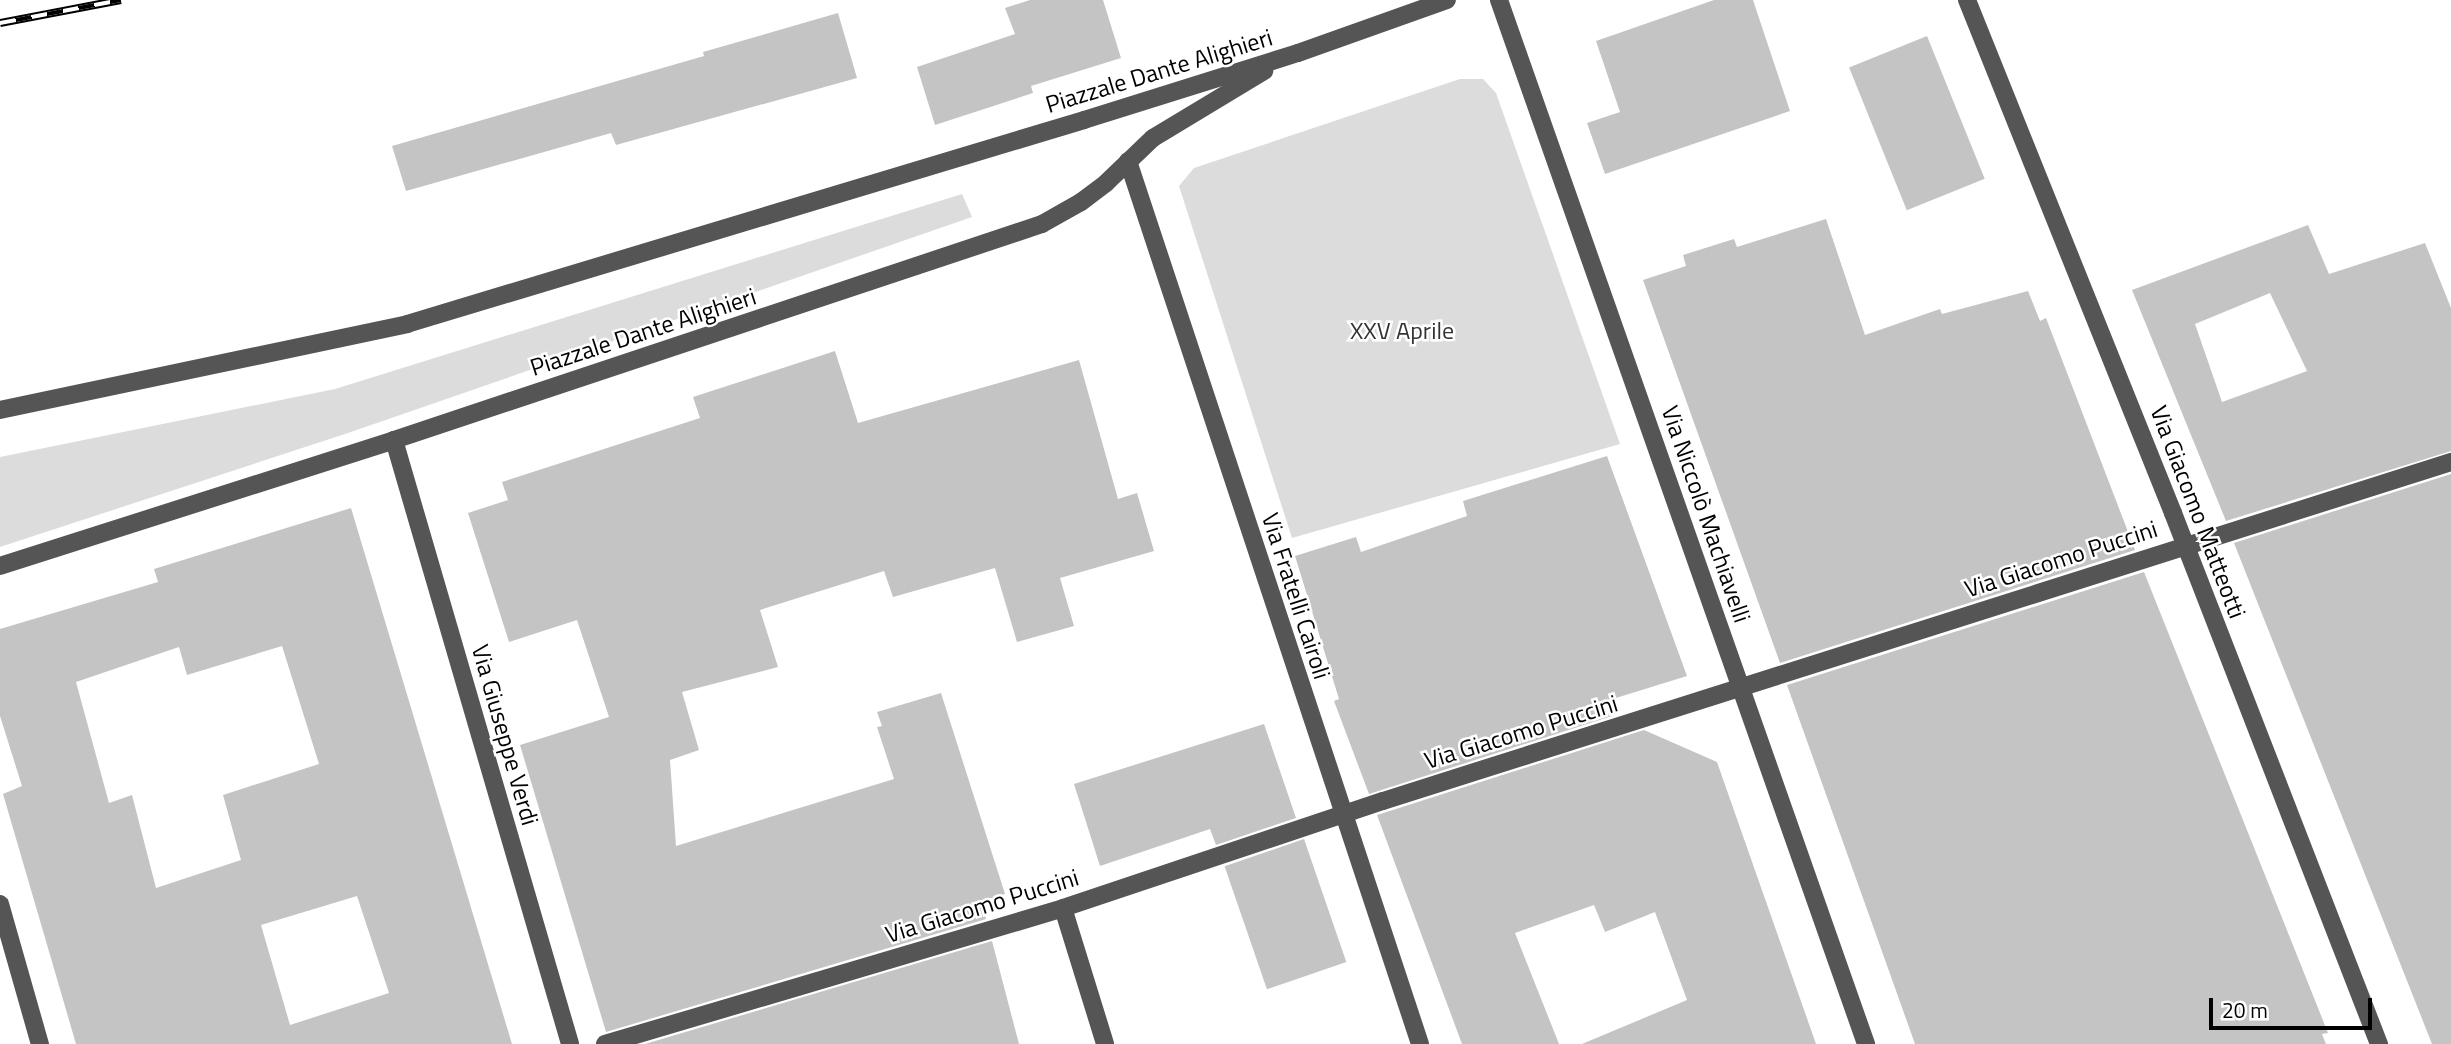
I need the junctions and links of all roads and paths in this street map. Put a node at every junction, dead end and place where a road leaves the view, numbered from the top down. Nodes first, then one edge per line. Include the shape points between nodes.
1 (1447, 0) edge
2 (1499, 0) edge
3 (1967, 0) edge
4 (1298, 53) junction
5 (1128, 161) junction
6 (0, 410) edge
7 (394, 440) junction
8 (2451, 462) edge
9 (2184, 545) junction
10 (0, 566) edge
11 (1741, 689) junction
12 (1342, 814) junction
13 (0, 904) edge
14 (1063, 908) junction
15 (40, 1044) edge
16 (570, 1044) edge
17 (605, 1044) edge
18 (1105, 1044) edge
19 (1420, 1044) edge
20 (1866, 1044) edge
21 (2379, 1044) edge

1 - 4 street
2 - 11 street, Via Niccolò Machiavelli
3 - 9 street, Via Giacomo Matteotti
4 - 5 street, Piazzale Dante Alighieri via 1178,121
4 - 6 street, Piazzale Dante Alighieri via 407,324
5 - 7 street, Piazzale Dante Alighieri via 1081,202 1042,224
5 - 12 street, Via Fratelli Cairoli
7 - 10 street, Piazzale Dante Alighieri
7 - 16 street, Via Giuseppe Verdi
8 - 9 street, Via Giacomo Puccini
9 - 11 street, Via Giacomo Puccini
9 - 21 street, Via Giacomo Matteotti
11 - 12 street, Via Giacomo Puccini
11 - 20 street, Via Niccolò Machiavelli
12 - 14 street, Via Giacomo Puccini
12 - 19 street, Via Fratelli Cairoli
13 - 15 street
14 - 17 street, Via Giacomo Puccini
14 - 18 street

